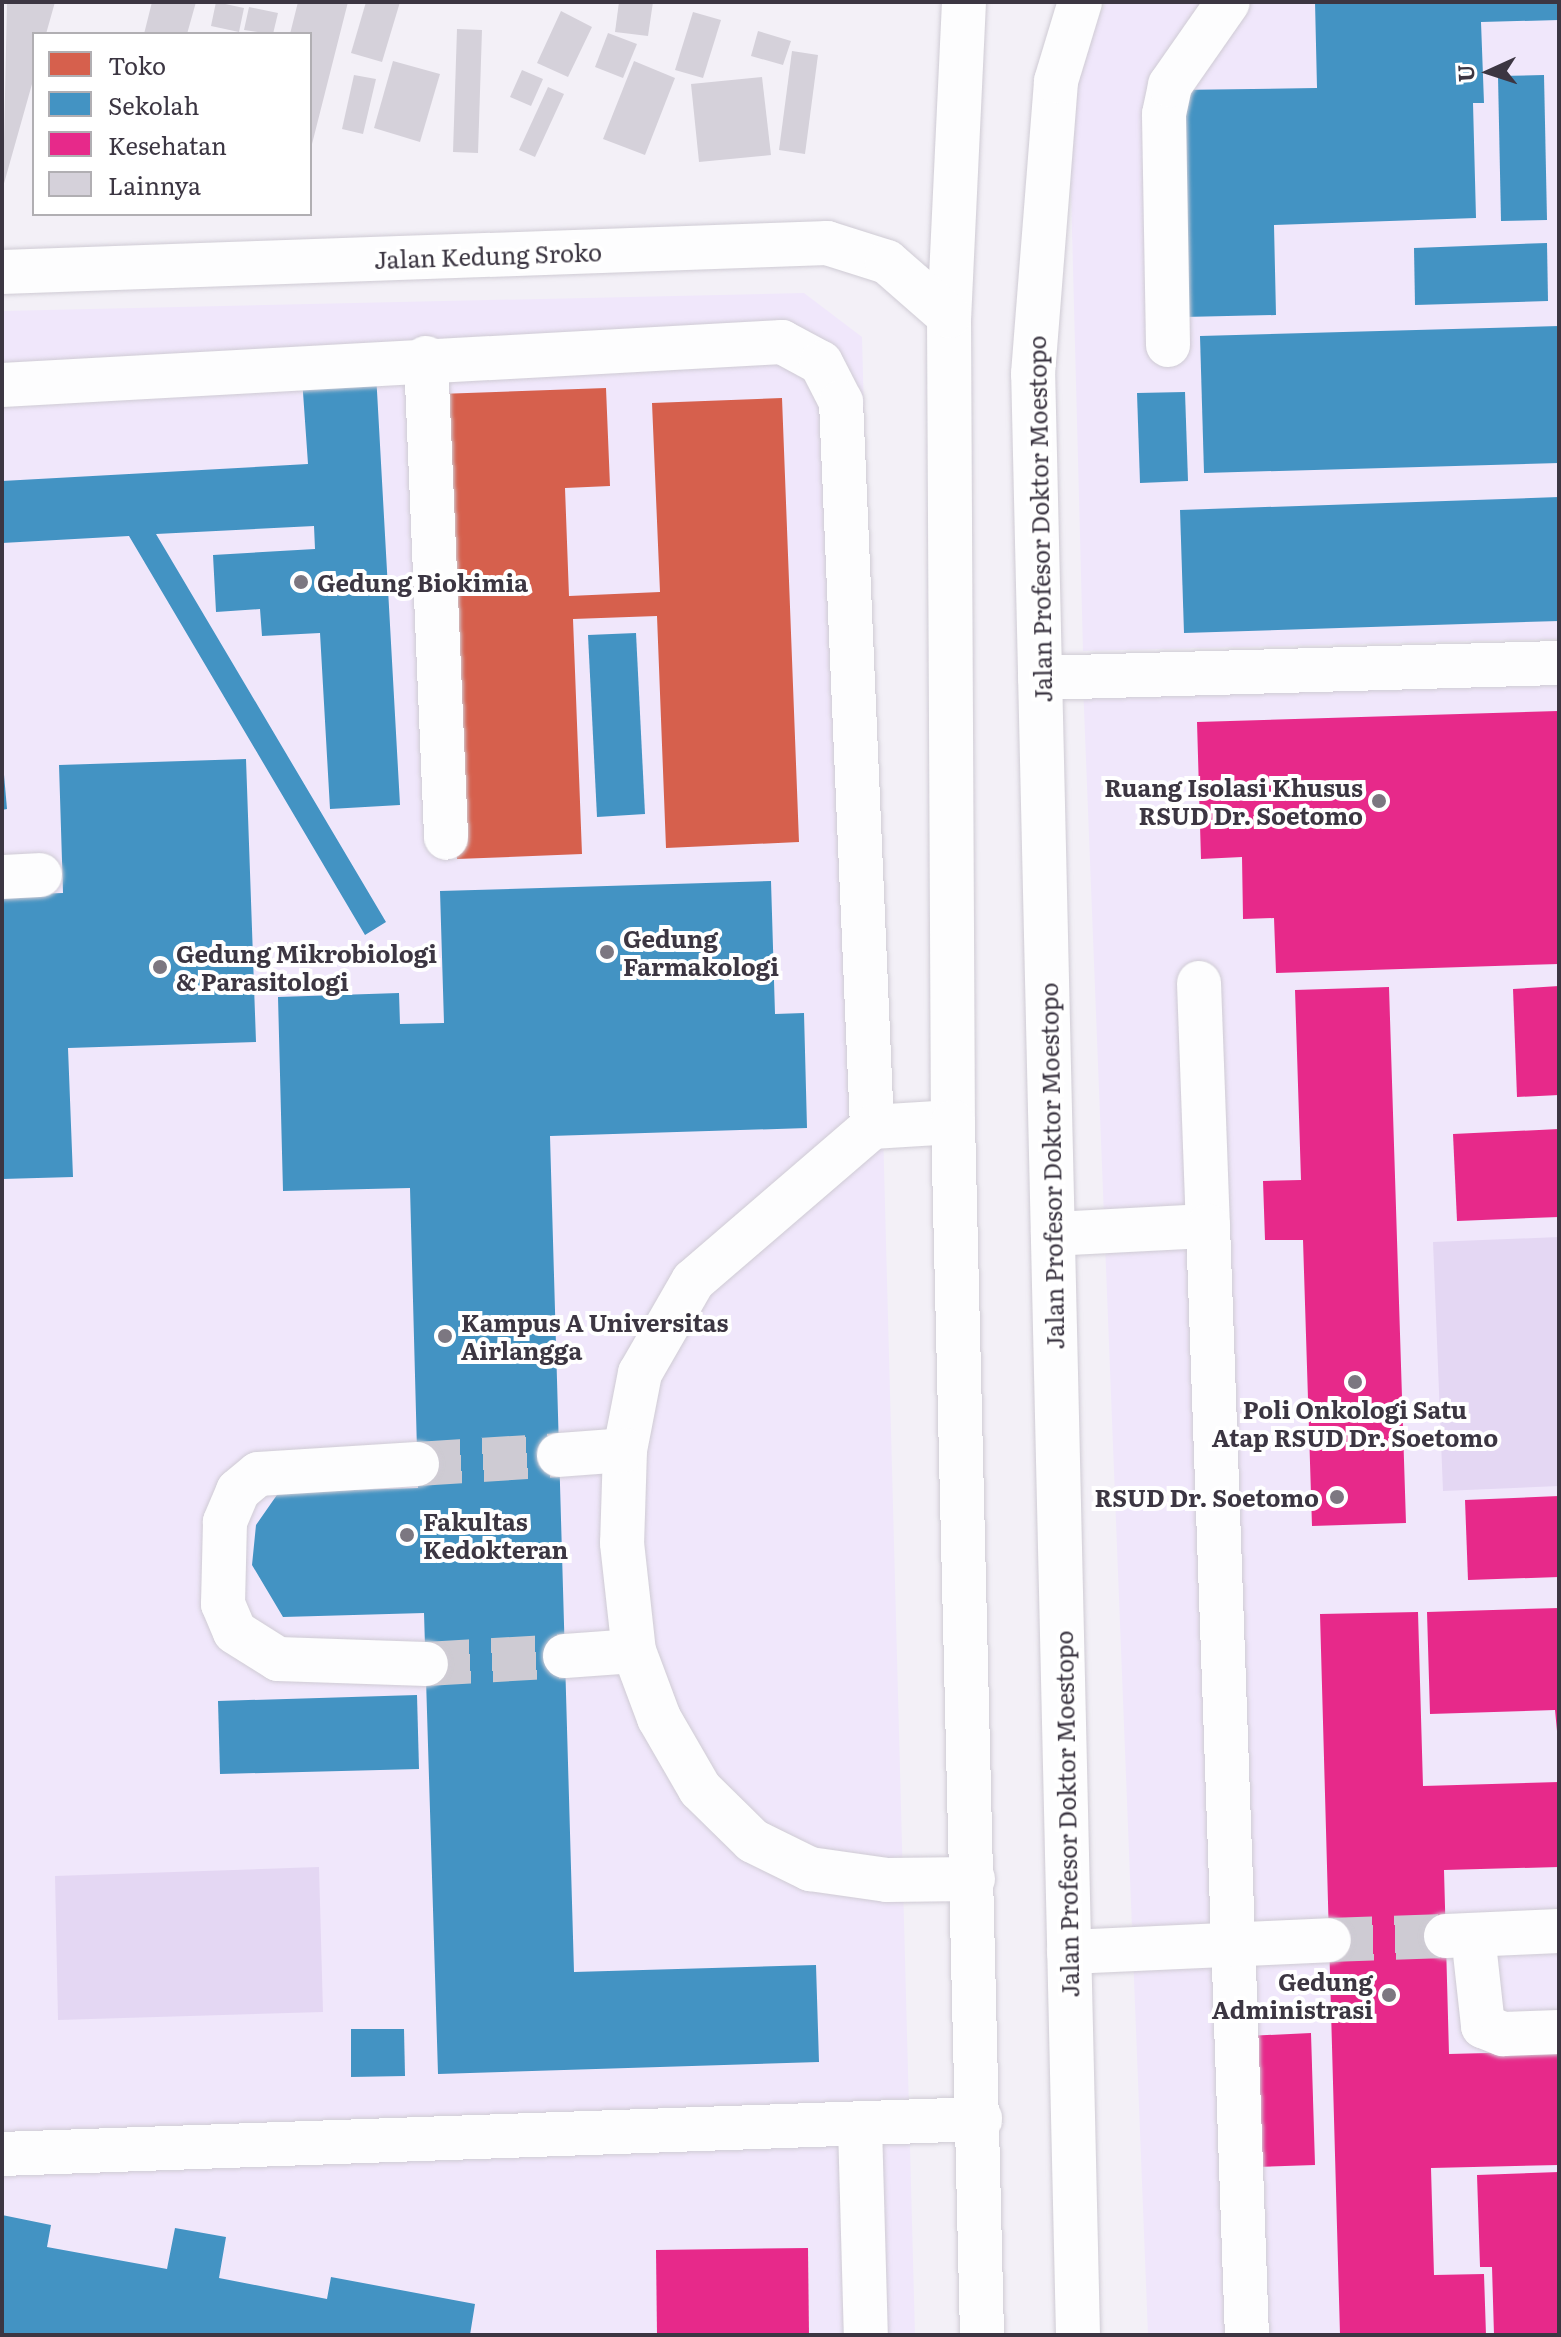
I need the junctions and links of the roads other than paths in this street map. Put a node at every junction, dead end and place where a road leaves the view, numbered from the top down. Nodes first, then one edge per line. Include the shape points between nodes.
1 (964, 2) edge
2 (1080, 2) edge
3 (1228, 2) edge
4 (2, 272) edge
5 (949, 316) junction
6 (1168, 345) dead end
7 (426, 358) junction
8 (2, 385) edge
9 (1559, 663) edge
10 (1040, 678) junction
11 (446, 838) dead end
12 (1199, 983) dead end
13 (953, 1122) junction
14 (872, 1127) junction
15 (1208, 1226) junction
16 (1053, 1234) junction
17 (625, 1450) junction
18 (559, 1455) tunnel mouth
19 (417, 1464) tunnel mouth
20 (634, 1651) junction
21 (565, 1656) tunnel mouth
22 (426, 1664) tunnel mouth
23 (973, 1879) junction
24 (1559, 1931) edge
25 (1329, 1940) tunnel mouth
26 (1233, 1944) junction
27 (1069, 1952) junction
28 (1559, 2032) edge
29 (980, 2119) junction
30 (860, 2126) junction
31 (2, 2154) edge
32 (866, 2335) edge
33 (982, 2335) edge
34 (1078, 2335) edge
35 (1247, 2335) edge

1 - 5 main road
2 - 10 main road, Jalan Profesor Doktor Moestopo via 1056,81 1033,374
3 - 6 main road via 1170,85 1164,114
4 - 5 main road, Jalan Kedung Sroko via 827,243 887,262
5 - 13 main road
7 - 8 main road
7 - 11 main road
7 - 14 main road via 782,342 821,363 841,402
9 - 10 main road
10 - 16 main road, Jalan Profesor Doktor Moestopo
12 - 15 main road
13 - 14 main road
13 - 23 main road
14 - 17 main road via 693,1281 640,1373
15 - 16 main road
15 - 26 main road
16 - 27 main road, Jalan Profesor Doktor Moestopo
17 - 18 main road
17 - 20 main road via 622,1543
19 - 22 main road via 258,1474 238,1491 225,1522 223,1604 235,1632 278,1659
20 - 21 main road
20 - 23 main road via 659,1718 700,1789 753,1841 810,1869 887,1880
23 - 29 main road
24 - 28 main road via 1459,1935 1483,2026 1503,2034
25 - 26 main road
26 - 27 main road
26 - 35 main road
27 - 34 main road, Jalan Profesor Doktor Moestopo
29 - 30 main road
29 - 33 main road
30 - 31 main road
30 - 32 main road

